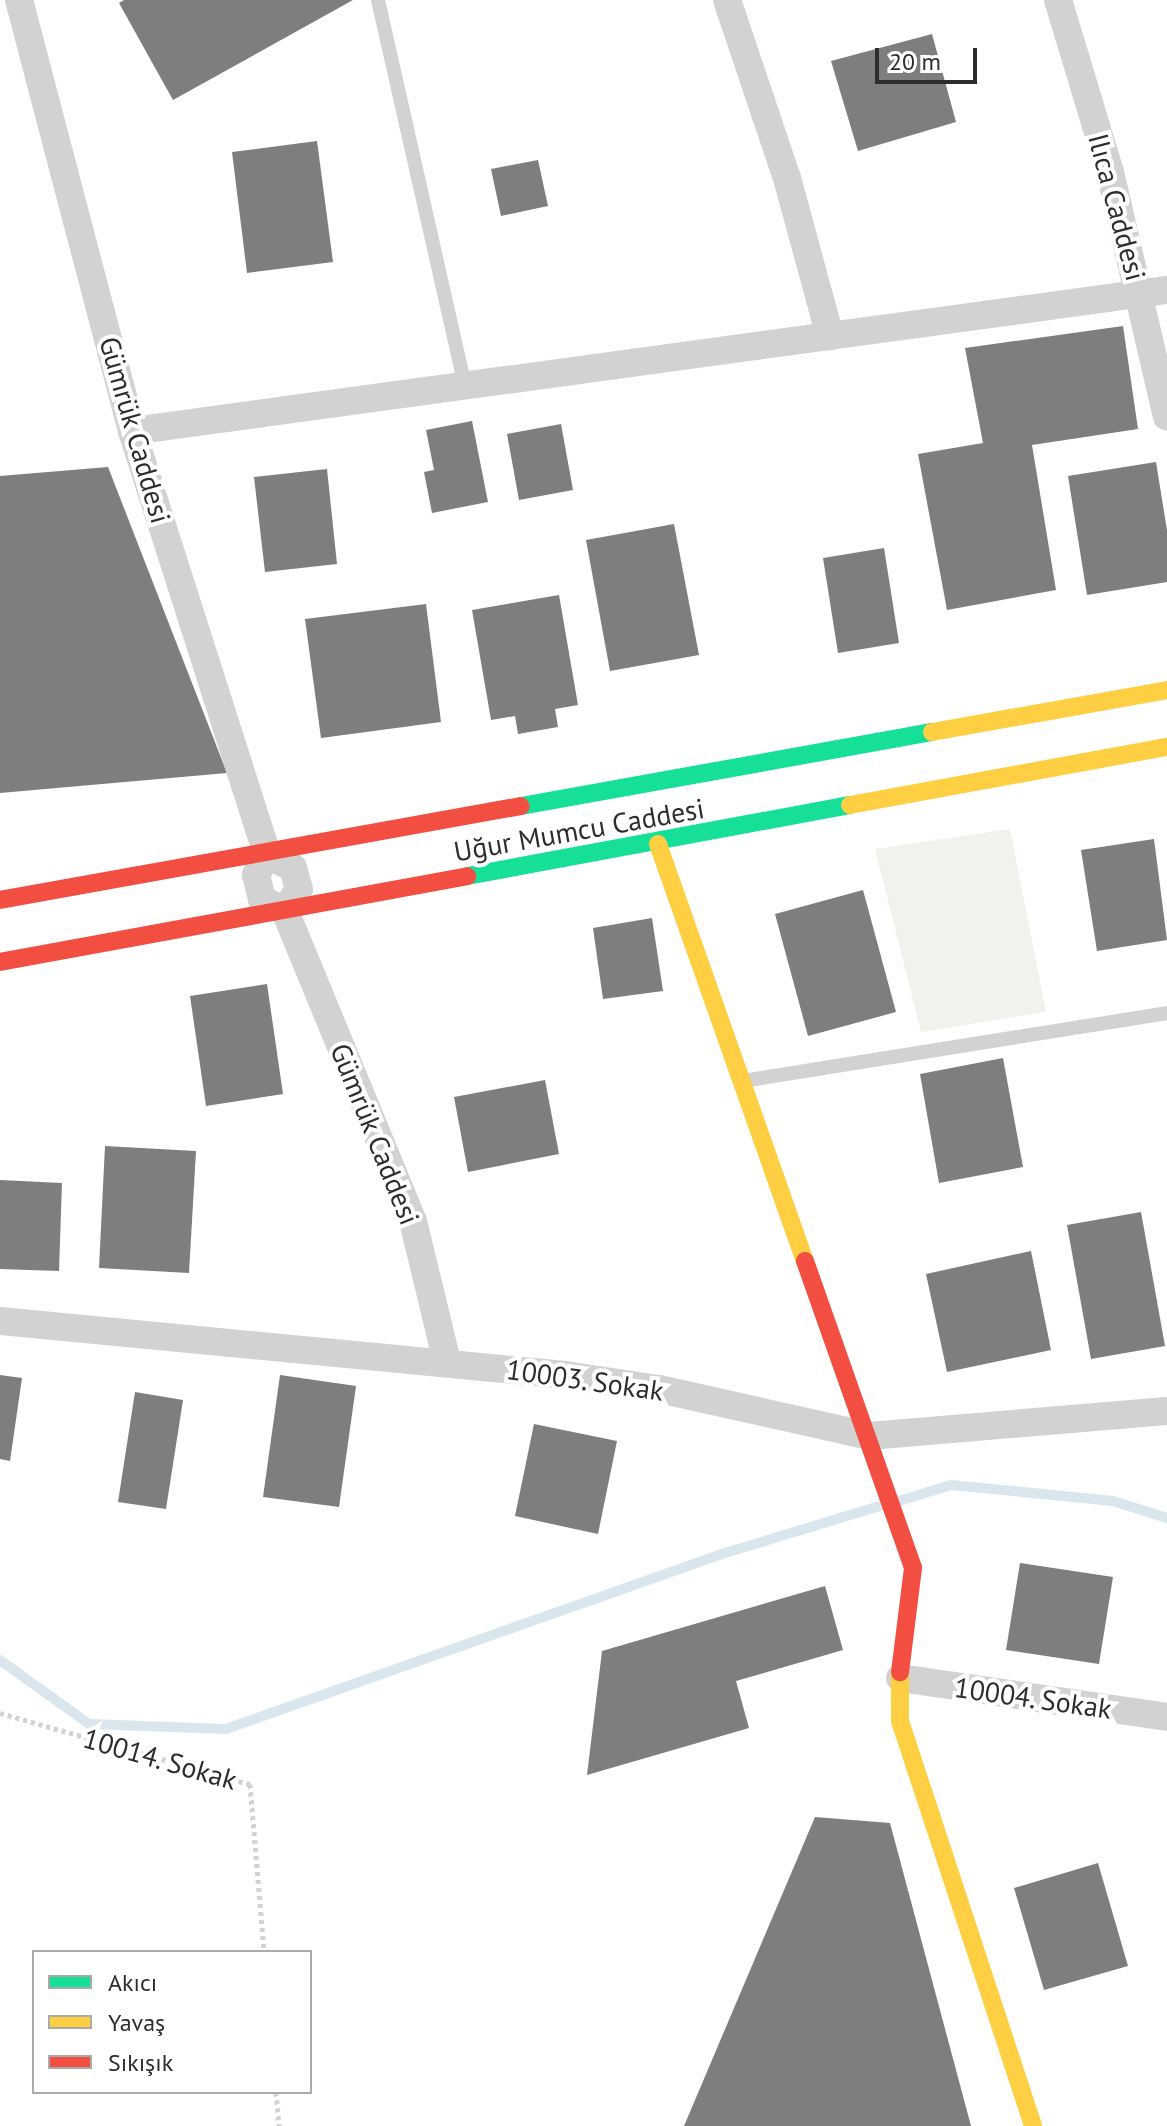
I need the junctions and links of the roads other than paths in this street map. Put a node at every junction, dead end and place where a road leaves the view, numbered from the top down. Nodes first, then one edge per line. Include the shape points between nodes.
1 (19, 0) edge
2 (378, 0) edge
3 (727, 0) edge
4 (1058, 0) edge
5 (1154, 292) edge
6 (830, 336) junction
7 (465, 386) junction
8 (1167, 416) edge
9 (132, 431) junction
10 (1167, 690) edge
11 (1167, 747) edge
12 (658, 844) junction
13 (267, 855) junction
14 (0, 900) edge
15 (285, 911) junction
16 (0, 962) edge
17 (1167, 1013) edge
18 (742, 1081) junction
19 (0, 1321) edge
20 (447, 1362) junction
21 (1167, 1411) edge
22 (869, 1436) junction
23 (900, 1678) junction
24 (1167, 1717) edge
25 (1033, 2126) edge

1 - 9 street, Gümrük Caddesi
2 - 7 lane
3 - 6 street via 792,192
4 - 5 street, Ilıca Caddesi via 1110,172
5 - 6 street
5 - 8 street, Ilıca Caddesi
6 - 7 street
7 - 9 street
9 - 13 street, Gümrük Caddesi
10 - 13 main road, Uğur Mumcu Caddesi
11 - 12 main road, Uğur Mumcu Caddesi
12 - 15 main road, Uğur Mumcu Caddesi
12 - 18 main road
13 - 14 main road, Uğur Mumcu Caddesi
13 - 15 street, Gümrük Caddesi via 256,875 262,899
15 - 16 main road, Uğur Mumcu Caddesi
15 - 20 street, Gümrük Caddesi via 413,1221
17 - 18 lane
18 - 22 main road
19 - 20 street, 10003. Sokak
20 - 22 street, 10003. Sokak via 659,1389
21 - 22 street, 10003. Sokak
22 - 23 main road via 913,1568
23 - 24 street, 10004. Sokak
23 - 25 main road via 900,1721

